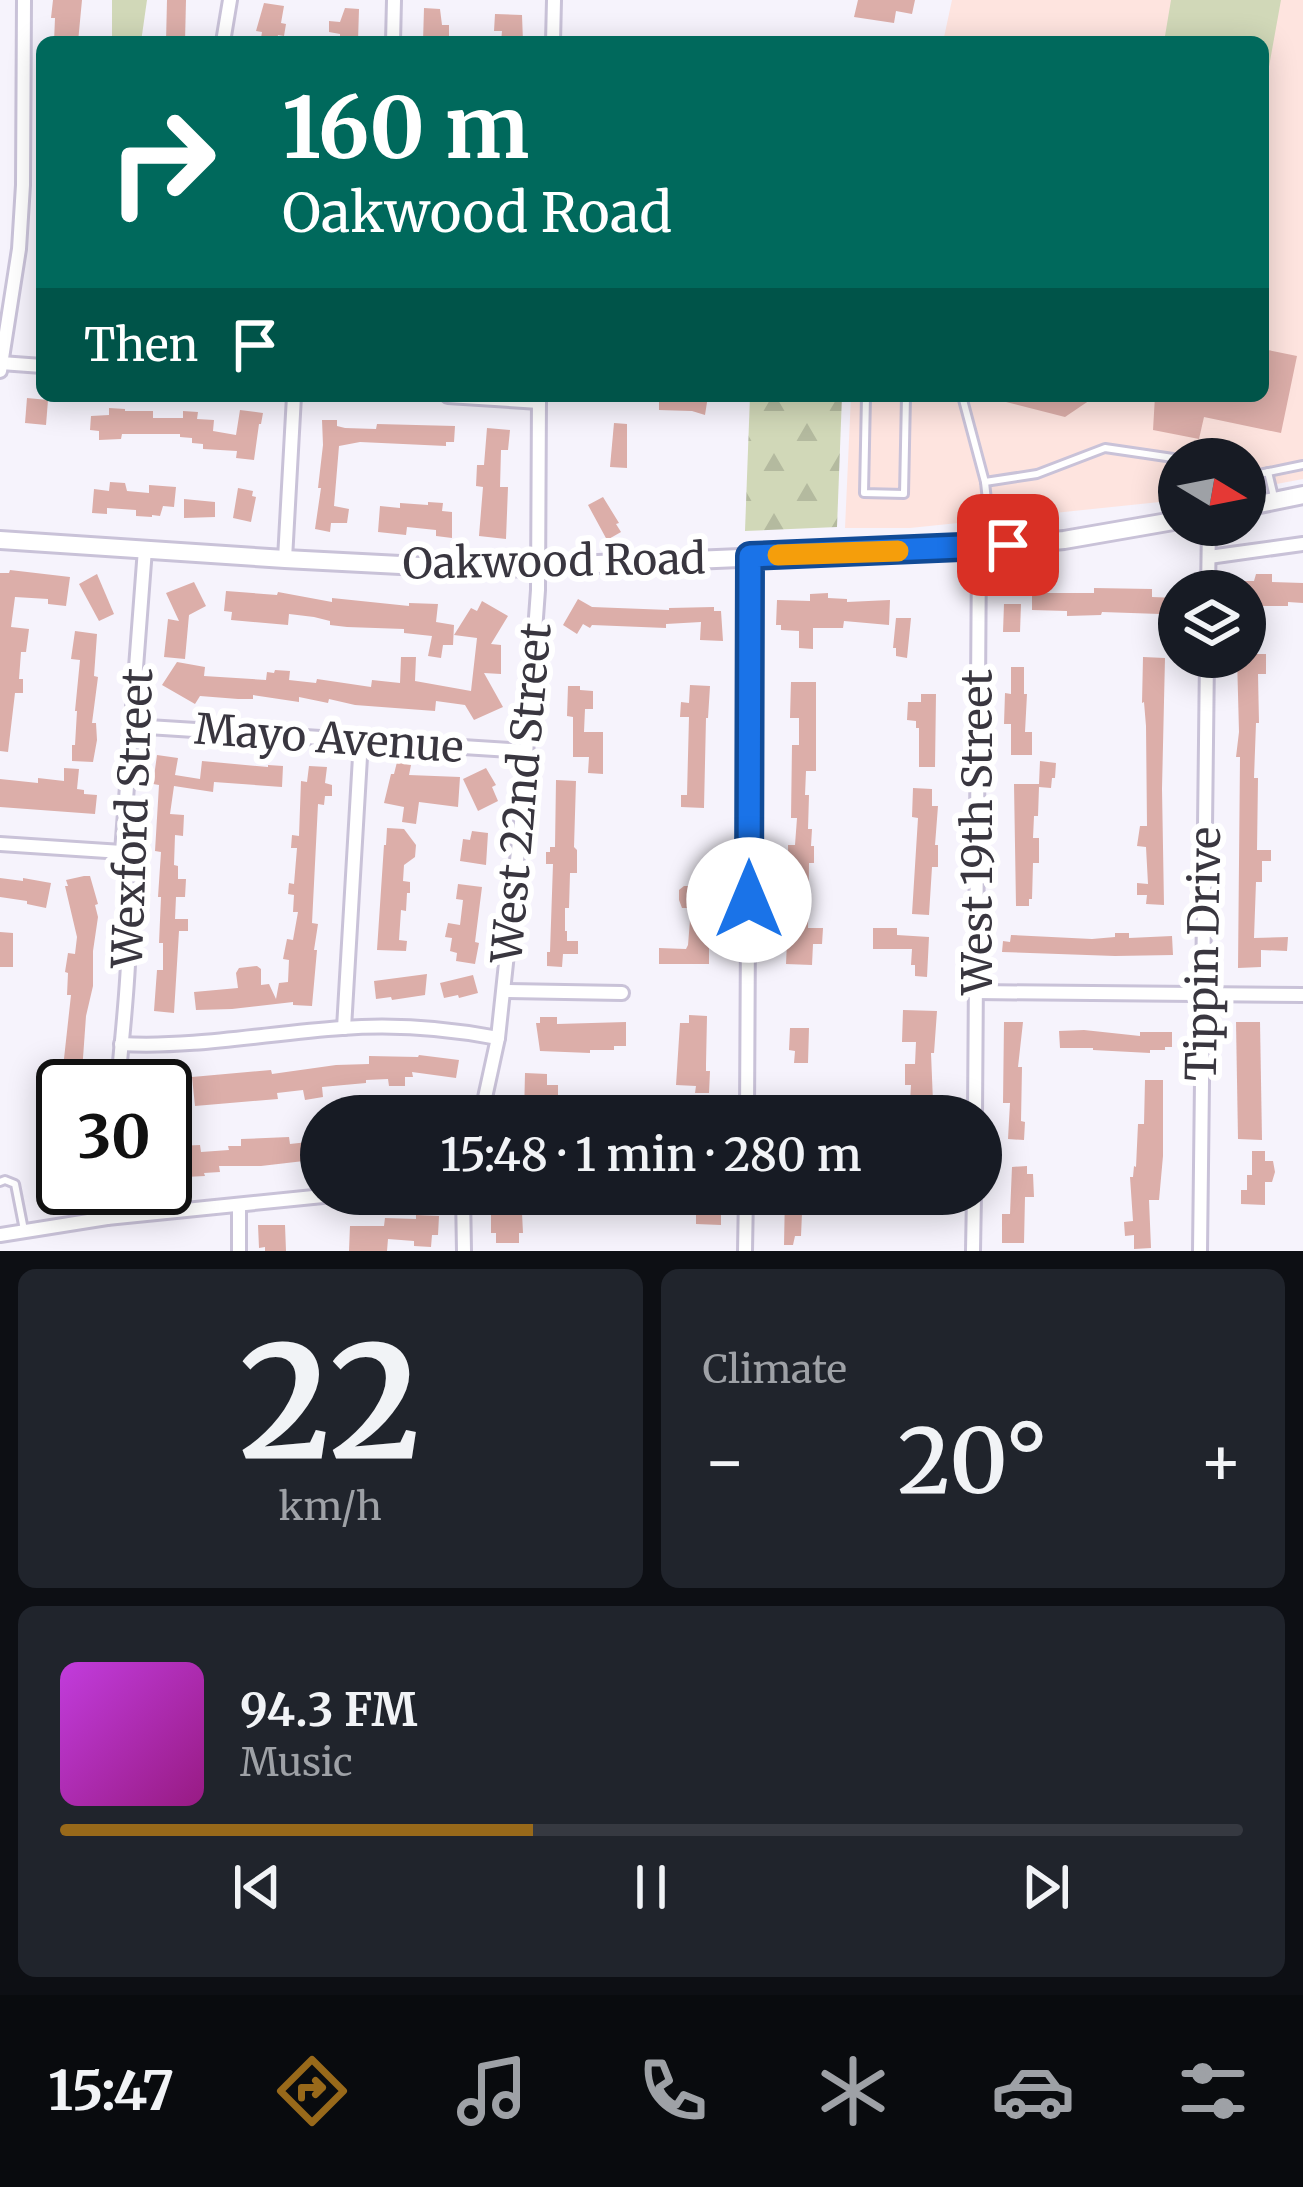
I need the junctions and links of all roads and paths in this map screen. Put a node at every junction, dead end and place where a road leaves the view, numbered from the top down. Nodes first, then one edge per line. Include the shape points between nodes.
1 (24, 0) edge
2 (230, 0) edge
3 (394, 0) edge
4 (554, 0) edge
5 (225, 36) edge
6 (393, 36) edge
7 (553, 36) edge
8 (36, 366) edge
9 (1, 367) edge
10 (294, 402) edge
11 (539, 402) edge
12 (866, 402) edge
13 (906, 402) edge
14 (964, 402) edge
15 (1158, 456) edge
16 (1303, 464) edge
17 (1268, 472) joint
18 (985, 482) junction
19 (1303, 495) edge
20 (1274, 501) junction
21 (1266, 503) edge
22 (1158, 524) edge
23 (0, 540) edge
24 (1303, 544) edge
25 (1209, 546) edge
26 (979, 548) junction
27 (145, 549) junction
28 (750, 556) junction
29 (1209, 557) junction
30 (285, 560) junction
31 (539, 568) junction
32 (1209, 570) edge
33 (1207, 678) edge
34 (132, 726) junction
35 (361, 740) junction
36 (526, 751) junction
37 (0, 844) edge
38 (122, 852) junction
39 (504, 991) junction
40 (976, 992) junction
41 (622, 993) dead end
42 (1202, 993) junction
43 (1303, 995) edge
44 (344, 1028) junction
45 (498, 1038) junction
46 (121, 1044) junction
47 (120, 1059) edge
48 (487, 1095) edge
49 (747, 1095) edge
50 (975, 1095) edge
51 (0, 1182) edge
52 (300, 1199) edge
53 (239, 1205) junction
54 (107, 1215) edge
55 (463, 1215) edge
56 (746, 1215) edge
57 (974, 1215) edge
58 (107, 1218) junction
59 (24, 1231) junction
60 (0, 1234) edge
61 (239, 1251) edge
62 (464, 1251) edge
63 (745, 1251) edge
64 (973, 1251) edge
65 (1199, 1251) edge

1 - 9 street via 19,249
2 - 5 street
3 - 6 street
4 - 7 street
8 - 9 street
10 - 30 street
11 - 31 street, West 22nd Street
12 - 13 lane via 863,494 904,494
14 - 18 lane
15 - 18 lane via 1105,448 1037,474
16 - 17 lane
17 - 20 lane
18 - 26 lane via 989,519
19 - 20 main road
20 - 21 main road
22 - 26 main road, Oakwood Road
23 - 27 main road, Oakwood Road
24 - 29 street
25 - 29 street
26 - 28 main road, Oakwood Road
26 - 40 street, West 19th Street
27 - 30 main road, Oakwood Road
27 - 34 street, Wexford Street
28 - 31 main road, Oakwood Road
28 - 49 street
29 - 32 street
30 - 31 main road, Oakwood Road
31 - 36 street, West 22nd Street
33 - 42 street, Tippin Drive
34 - 35 street, Mayo Avenue
34 - 38 street, Wexford Street
35 - 36 street, Mayo Avenue
35 - 44 street
36 - 39 street, West 22nd Street
37 - 38 street
38 - 46 street, Wexford Street via 130,931
39 - 41 street
39 - 45 street, West 22nd Street
40 - 42 street
40 - 50 street, West 19th Street
42 - 43 street
42 - 65 street, Tippin Drive
44 - 45 street
44 - 46 street
45 - 48 street, West 22nd Street
46 - 47 street, Wexford Street
51 - 59 lane via 15,1184
52 - 53 street
53 - 58 street
53 - 61 street
54 - 58 street
55 - 62 street
56 - 63 street
57 - 64 street
58 - 59 street
59 - 60 street

